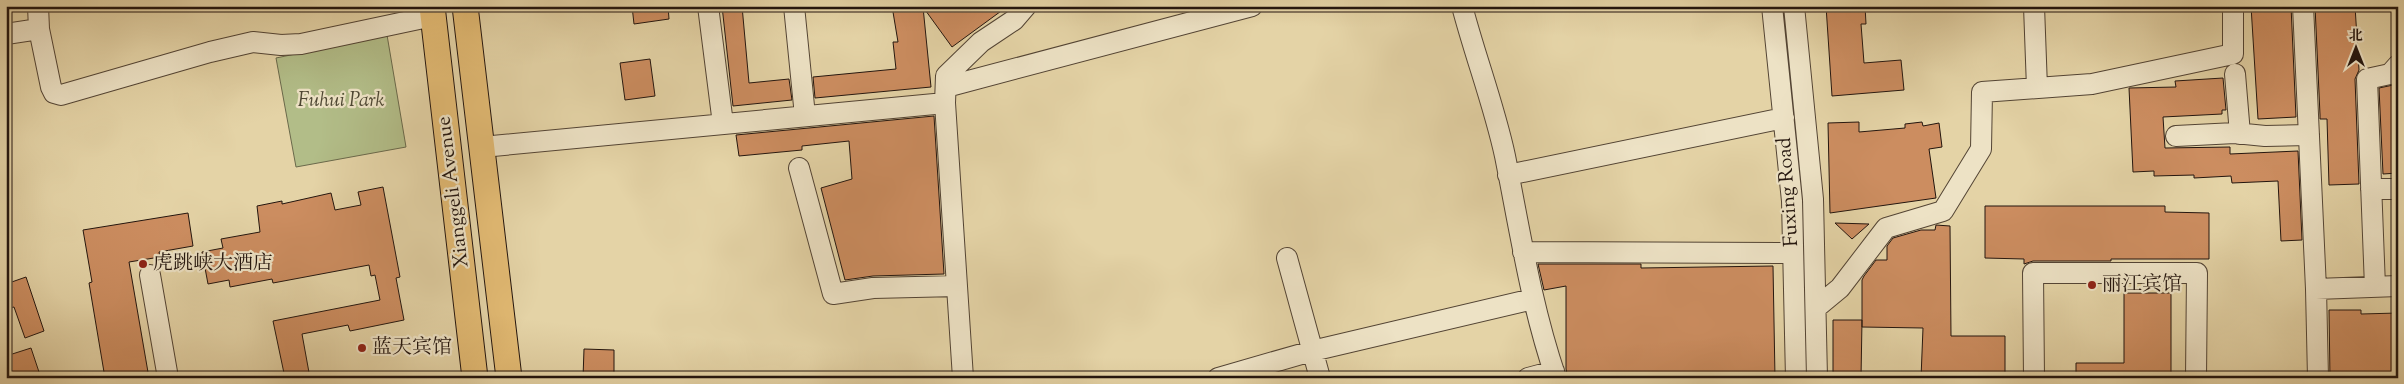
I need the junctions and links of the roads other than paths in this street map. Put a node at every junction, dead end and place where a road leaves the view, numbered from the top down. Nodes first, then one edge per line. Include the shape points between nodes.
1 (38, 6) edge
2 (465, 6) edge
3 (708, 6) edge
4 (794, 6) edge
5 (1026, 6) edge
6 (1252, 6) edge
7 (1462, 6) edge
8 (1772, 6) edge
9 (1794, 6) edge
10 (2034, 6) edge
11 (2233, 6) edge
12 (2303, 6) edge
13 (432, 11) edge
14 (39, 29) junction
15 (6, 34) edge
16 (2398, 65) edge
17 (2236, 74) dead end
18 (2038, 88) junction
19 (946, 95) junction
20 (804, 116) junction
21 (1784, 118) junction
22 (723, 124) junction
23 (2240, 134) junction
24 (2309, 135) junction
25 (2176, 136) dead end
26 (482, 147) junction
27 (800, 168) dead end
28 (1508, 175) junction
29 (2371, 189) junction
30 (2398, 189) edge
31 (1523, 252) junction
32 (1793, 253) junction
33 (1287, 258) dead end
34 (150, 275) dead end
35 (957, 286) junction
36 (2398, 286) edge
37 (2375, 287) junction
38 (2316, 289) junction
39 (1533, 299) junction
40 (1817, 307) junction
41 (1312, 351) junction
42 (1555, 375) edge
43 (168, 378) edge
44 (475, 378) edge
45 (509, 378) edge
46 (963, 378) edge
47 (1218, 378) edge
48 (1320, 378) edge
49 (1528, 378) edge
50 (1796, 378) edge
51 (1817, 378) edge
52 (2034, 378) edge
53 (2196, 378) edge
54 (2318, 378) edge

1 - 14 street
2 - 26 main road, Xianggeli Avenue
3 - 22 street
4 - 20 street
5 - 19 street via 1014,20 980,42 946,76
6 - 19 street
7 - 28 street via 1490,97
8 - 21 street, Fuxing Road
9 - 40 street, Fuxing Road via 1813,199
10 - 18 street
11 - 18 street via 2233,54 2092,84
12 - 24 street
13 - 14 street via 301,44 253,42 61,95 54,93 51,86
13 - 44 main road, Xianggeli Avenue
14 - 15 street
16 - 29 street via 2390,74 2367,79
17 - 23 street
18 - 40 street via 1982,92 1981,149 1943,211 1886,228 1840,288
19 - 20 street
19 - 35 street
20 - 22 street
21 - 28 street
21 - 32 street, Fuxing Road
22 - 26 street
23 - 24 street
23 - 25 street
24 - 38 street
26 - 45 main road, Xianggeli Avenue
27 - 35 street via 833,294 873,288
28 - 31 street
29 - 30 street
29 - 37 street
31 - 32 street
31 - 39 street
32 - 50 street, Fuxing Road
33 - 41 street
34 - 43 street
35 - 46 street
36 - 37 street
37 - 38 street
38 - 54 street
39 - 41 street
39 - 42 street
40 - 51 street, Fuxing Road
41 - 47 street
41 - 48 street
42 - 49 street
52 - 53 street via 2033,273 2196,273

